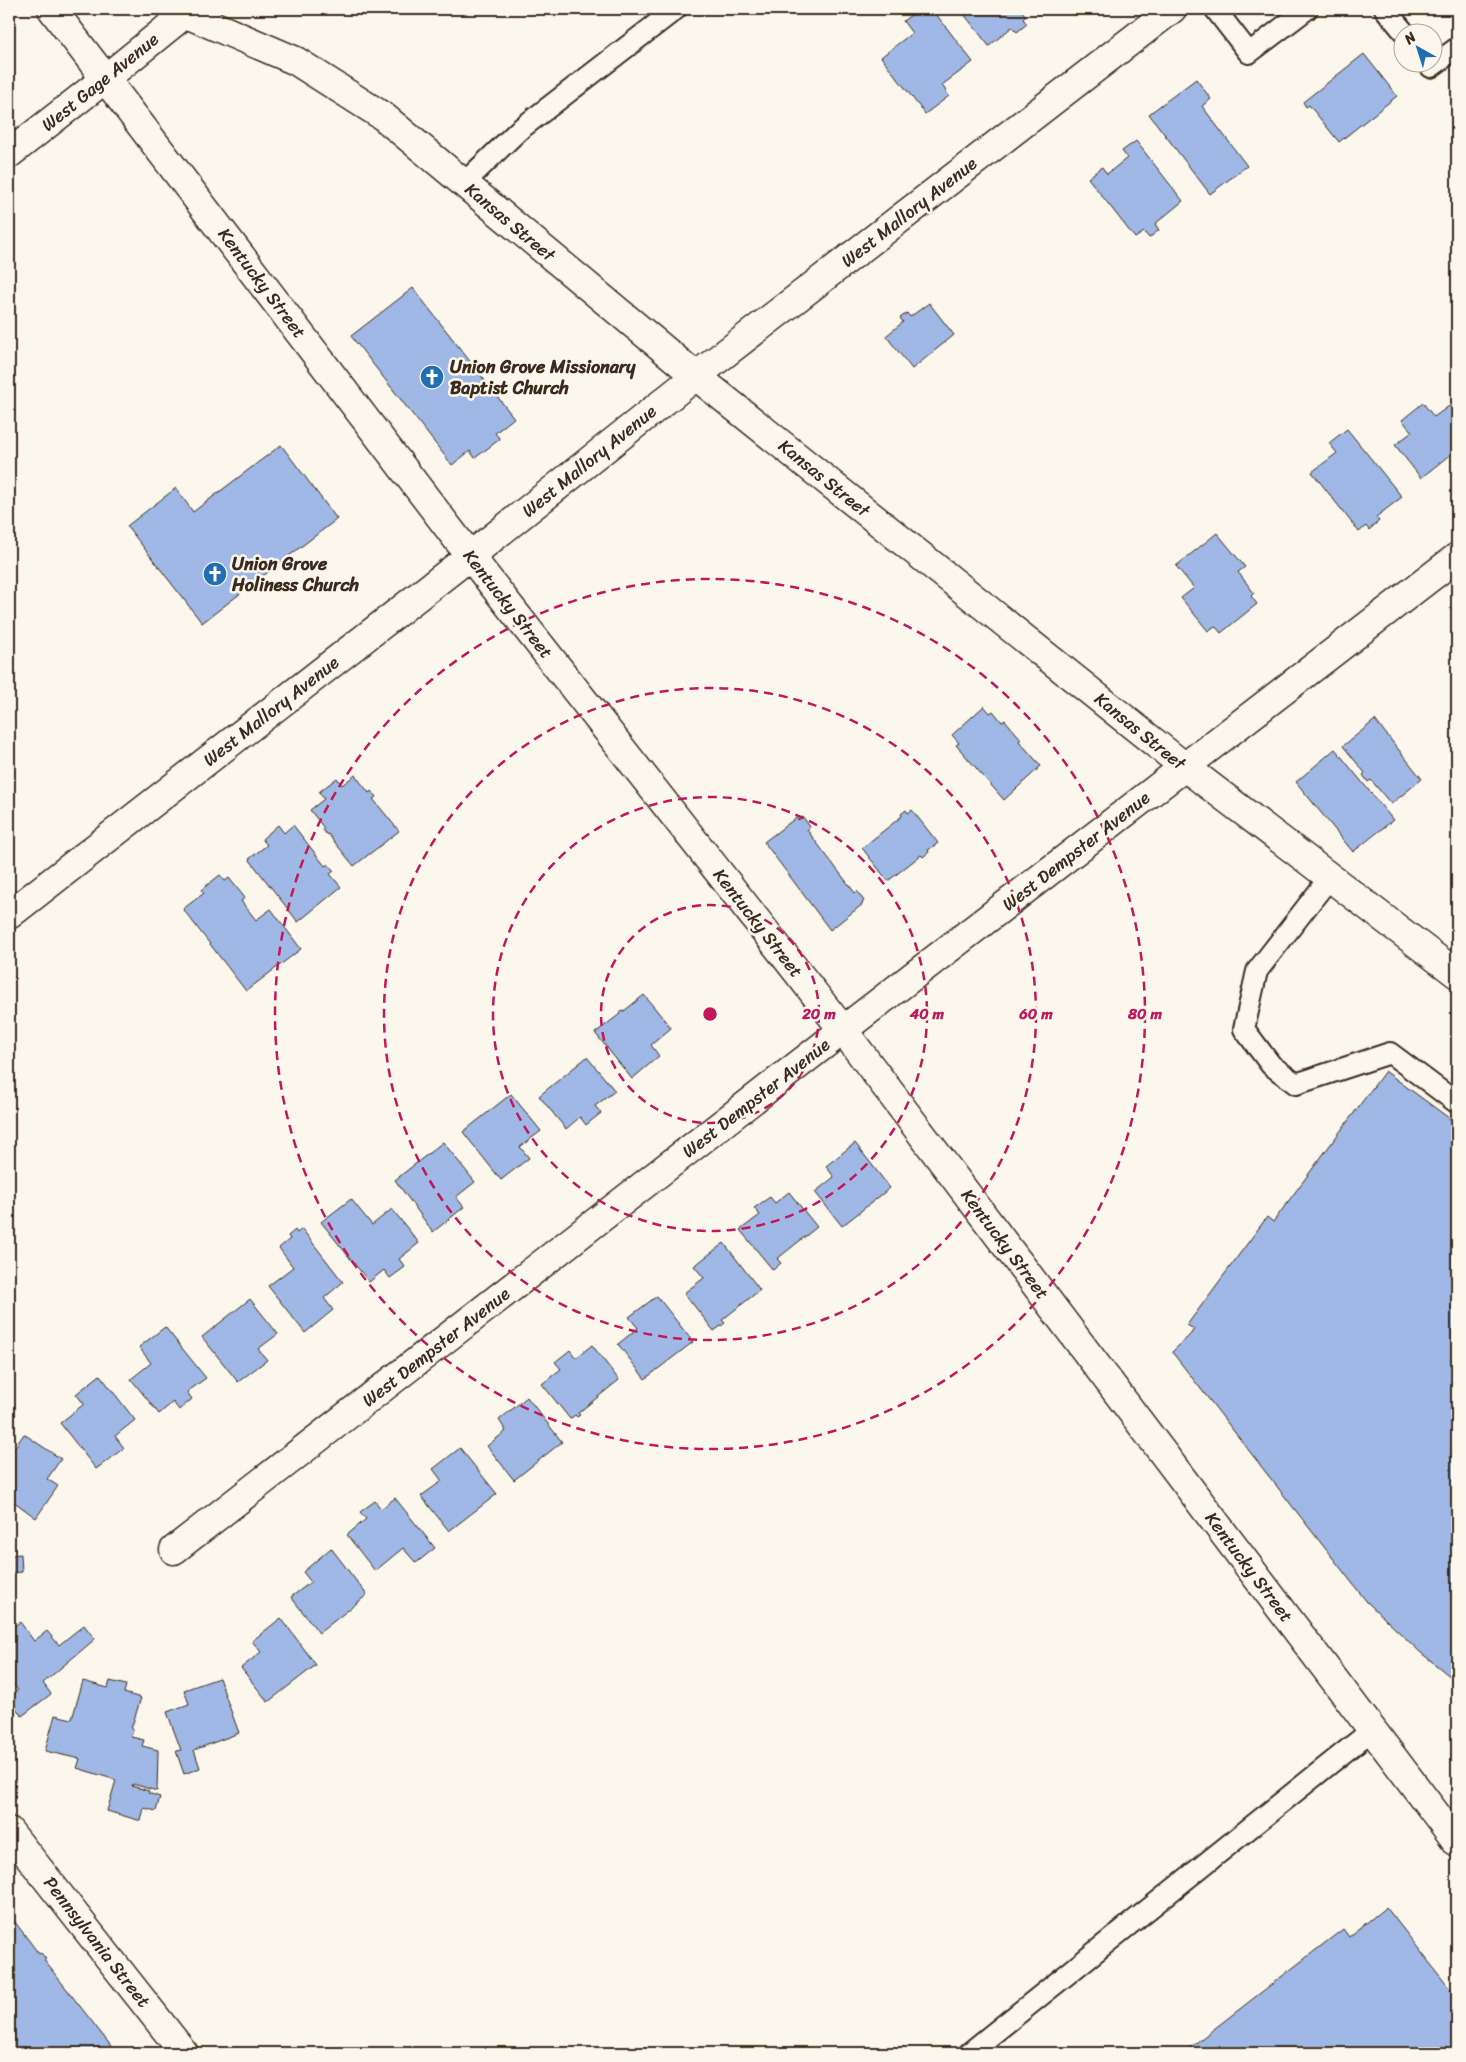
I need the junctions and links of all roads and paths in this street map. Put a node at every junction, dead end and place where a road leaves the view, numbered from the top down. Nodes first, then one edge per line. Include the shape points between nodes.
1 (52, 9) edge
2 (676, 9) edge
3 (1172, 9) edge
4 (1215, 9) edge
5 (1307, 9) edge
6 (1385, 9) edge
7 (184, 10) edge
8 (1396, 22) edge
9 (1457, 48) edge
10 (1444, 58) edge
11 (106, 78) junction
12 (9, 154) edge
13 (464, 183) junction
14 (696, 376) junction
15 (470, 556) junction
16 (1457, 557) edge
17 (1185, 768) junction
18 (1330, 877) junction
19 (9, 916) edge
20 (1457, 974) edge
21 (843, 1030) junction
22 (1457, 1103) edge
23 (174, 1550) dead end
24 (1372, 1730) junction
25 (9, 1831) edge
26 (1457, 1842) edge
27 (184, 2053) edge
28 (969, 2053) edge

1 - 11 street, Kentucky Street
2 - 13 lane via 519,130
3 - 14 street, West Mallory Avenue
4 - 5 lane via 1249,53
6 - 8 lane
7 - 11 street, West Gage Avenue
7 - 13 street, Kansas Street via 296,61 384,117
9 - 10 lane
11 - 12 street, West Gage Avenue
11 - 15 street, Kentucky Street
13 - 14 street, Kansas Street
14 - 15 street, West Mallory Avenue
14 - 17 street, Kansas Street
15 - 19 street, West Mallory Avenue
15 - 21 street, Kentucky Street
16 - 17 street, West Dempster Avenue
17 - 18 street, Kansas Street
17 - 21 street, West Dempster Avenue
18 - 20 street, Kansas Street
18 - 22 lane via 1257,971 1244,1029 1270,1065 1296,1084 1390,1053
21 - 23 street, West Dempster Avenue
21 - 24 street, Kentucky Street
24 - 26 street, Kentucky Street
24 - 28 lane
25 - 27 street, Pennsylvania Street

